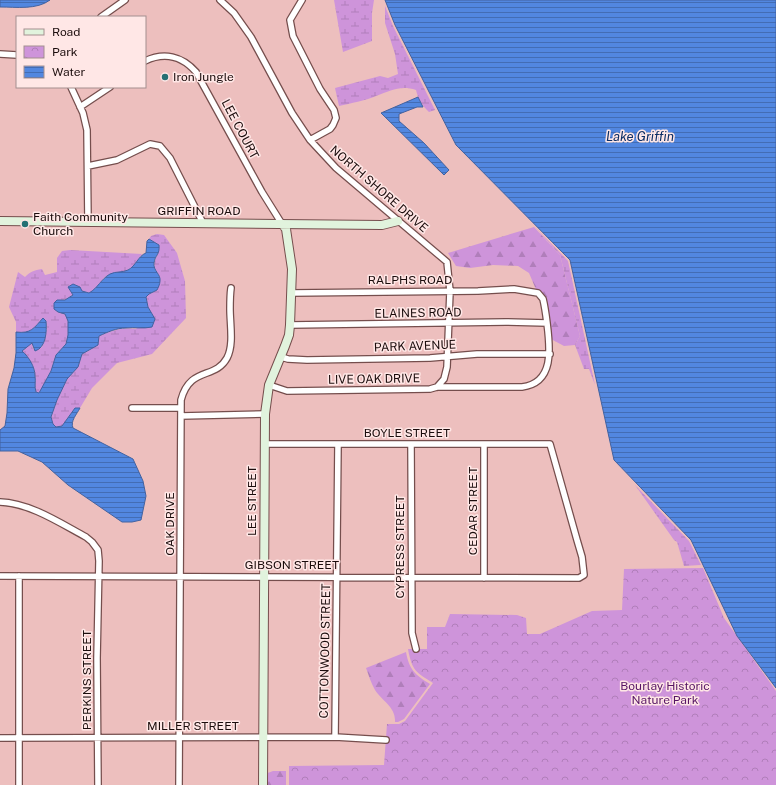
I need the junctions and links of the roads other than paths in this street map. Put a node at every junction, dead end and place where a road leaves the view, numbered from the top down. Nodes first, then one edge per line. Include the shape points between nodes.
1 (125, 0) edge
2 (220, 0) edge
3 (302, 0) edge
4 (101, 16) edge
5 (0, 54) edge
6 (16, 55) edge
7 (146, 61) edge
8 (71, 88) edge
9 (108, 88) edge
10 (80, 106) junction
11 (310, 140) junction
12 (88, 166) junction
13 (398, 220) junction
14 (0, 221) edge
15 (88, 222) junction
16 (203, 223) junction
17 (282, 224) junction
18 (231, 288) dead end
19 (450, 291) junction
20 (291, 293) junction
21 (449, 323) junction
22 (547, 324) junction
23 (290, 325) junction
24 (550, 354) junction
25 (281, 356) junction
26 (448, 356) junction
27 (269, 385) junction
28 (437, 387) junction
29 (132, 408) dead end
30 (181, 408) junction
31 (265, 414) junction
32 (181, 416) junction
33 (264, 444) junction
34 (338, 444) junction
35 (411, 444) junction
36 (484, 444) junction
37 (0, 502) edge
38 (0, 576) edge
39 (19, 576) junction
40 (100, 576) junction
41 (180, 576) junction
42 (264, 576) junction
43 (584, 576) joint
44 (337, 577) junction
45 (411, 577) junction
46 (484, 578) junction
47 (416, 649) dead end
48 (180, 737) junction
49 (263, 737) junction
50 (335, 737) junction
51 (0, 738) edge
52 (18, 738) junction
53 (97, 738) junction
54 (386, 740) dead end
55 (19, 785) edge
56 (98, 785) edge
57 (179, 785) edge
58 (263, 785) edge

1 - 4 street
2 - 11 street, NORTH SHORE DRIVE via 234,13 251,37 292,113
3 - 11 street via 290,20 292,36 334,110 336,118 333,126
5 - 6 street
7 - 17 street, LEE COURT via 160,56 173,56 196,72
8 - 10 street
9 - 10 street
10 - 12 street via 87,130
11 - 13 street, NORTH SHORE DRIVE via 336,168
12 - 15 street
12 - 16 street via 117,160 150,144 160,146 170,158
13 - 17 street, GRIFFIN ROAD via 382,225
13 - 19 street, NORTH SHORE DRIVE via 447,262
14 - 15 street, GRIFFIN ROAD
15 - 16 street, GRIFFIN ROAD
16 - 17 street, GRIFFIN ROAD
17 - 20 street, LEE STREET via 286,229 292,269
18 - 30 street, OAK DRIVE via 230,346 227,357 221,366 190,382 183,393
19 - 20 street, RALPHS ROAD
19 - 21 street, NORTH SHORE DRIVE
19 - 22 street, RALPHS ROAD via 514,289 538,293 543,299
20 - 23 street, LEE STREET
21 - 22 street, ELAINES ROAD
21 - 23 street, ELAINES ROAD
21 - 26 street, NORTH SHORE DRIVE
22 - 24 street
23 - 25 street, LEE STREET
24 - 26 street, PARK AVENUE
24 - 28 street, LIVE OAK DRIVE via 542,376 530,385
25 - 26 street, PARK AVENUE via 307,360
25 - 27 street, LEE STREET
26 - 28 street, NORTH SHORE DRIVE via 446,373
27 - 28 street, LIVE OAK DRIVE via 287,391 423,390
27 - 31 street, LEE STREET
29 - 30 street
30 - 32 street, OAK DRIVE
31 - 32 street
31 - 33 street, LEE STREET
32 - 41 street, OAK DRIVE
33 - 34 street, BOYLE STREET
33 - 42 street, LEE STREET
34 - 35 street, BOYLE STREET
34 - 44 street, COTTONWOOD STREET
35 - 36 street, BOYLE STREET
35 - 45 street, CYPRESS STREET
36 - 43 street, BOYLE STREET via 550,444 580,552
36 - 46 street, CEDAR STREET
37 - 40 street, PERKINS STREET via 15,503 29,508 92,542 99,553
38 - 39 street, GIBSON STREET
39 - 40 street, GIBSON STREET
39 - 52 street
40 - 41 street, GIBSON STREET
40 - 53 street, PERKINS STREET
41 - 42 street, GIBSON STREET
41 - 48 street, OAK DRIVE
42 - 44 street, GIBSON STREET
42 - 49 street, LEE STREET
43 - 46 street, GIBSON STREET
44 - 45 street, GIBSON STREET
44 - 50 street, COTTONWOOD STREET
45 - 46 street, GIBSON STREET
45 - 47 street, CYPRESS STREET via 412,633
48 - 49 street, MILLER STREET
48 - 53 street, MILLER STREET
48 - 57 street, OAK DRIVE
49 - 50 street, MILLER STREET
49 - 58 street, LEE STREET
50 - 54 street, MILLER STREET
51 - 52 street, MILLER STREET
52 - 53 street, MILLER STREET
52 - 55 street
53 - 56 street, PERKINS STREET

